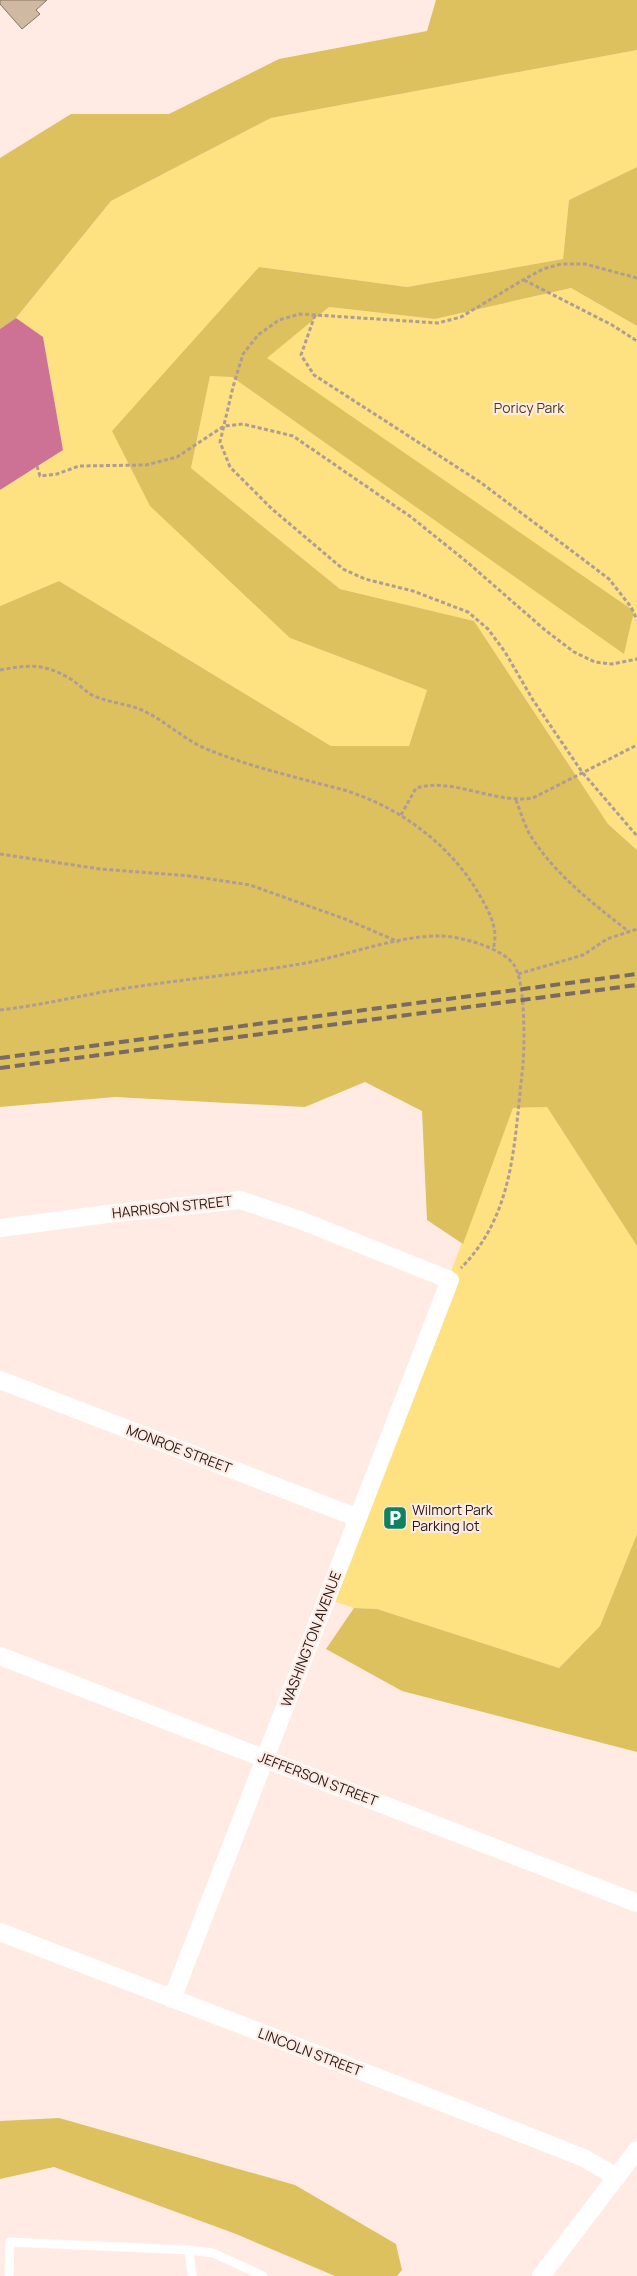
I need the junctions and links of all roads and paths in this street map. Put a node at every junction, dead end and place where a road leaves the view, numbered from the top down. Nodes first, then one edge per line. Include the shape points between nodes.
1 (637, 278) edge
2 (523, 280) junction
3 (315, 315) junction
4 (637, 341) edge
5 (224, 426) junction
6 (37, 466) dead end
7 (637, 620) edge
8 (637, 659) edge
9 (0, 670) edge
10 (637, 745) edge
11 (582, 772) junction
12 (516, 800) junction
13 (401, 815) junction
14 (637, 836) edge
15 (0, 854) edge
16 (637, 929) edge
17 (628, 931) junction
18 (399, 942) junction
19 (493, 950) junction
20 (518, 974) junction
21 (0, 1010) edge
22 (0, 1228) edge
23 (450, 1280) junction
24 (0, 1380) edge
25 (358, 1518) junction
26 (0, 1656) edge
27 (265, 1758) junction
28 (637, 1903) edge
29 (0, 1932) edge
30 (172, 1999) junction
31 (637, 2150) edge
32 (617, 2177) junction
33 (189, 2250) junction
34 (9, 2276) edge
35 (192, 2276) edge
36 (263, 2276) edge
37 (542, 2276) edge

1 - 2 path via 585,264 561,264
2 - 3 path via 461,316 438,323
2 - 4 path
3 - 5 path via 300,314 279,320 258,335 243,354
3 - 7 path via 300,355 314,375 480,482 580,557 609,579
5 - 6 path via 177,457 146,465 79,466 40,476
5 - 8 path via 242,424 294,436 411,517 574,652 595,662 612,664
5 - 11 path via 220,442 230,467 272,509 343,569 468,612 488,629
9 - 13 path via 31,665 47,667 90,694 142,710 181,737 202,747 229,758 360,795
10 - 11 path
11 - 12 path via 533,798
11 - 14 path
12 - 13 path via 430,784 416,788
12 - 17 path via 528,831 546,858 572,885
13 - 19 path via 432,839 472,881 494,926 496,939
15 - 18 path via 250,886 345,919
16 - 17 path
17 - 20 path via 607,939 582,955
18 - 19 path via 454,937
18 - 21 path via 311,962 132,987
19 - 20 path via 514,964
20 - 23 path via 524,1054 509,1180 486,1239
22 - 23 street, HARRISON STREET via 240,1200 300,1220
23 - 25 street, WASHINGTON AVENUE
24 - 25 street, MONROE STREET
25 - 27 street, WASHINGTON AVENUE
26 - 27 street, JEFFERSON STREET
27 - 28 street, JEFFERSON STREET
27 - 30 street, WASHINGTON AVENUE
29 - 30 street, LINCOLN STREET
30 - 32 street, LINCOLN STREET via 584,2158
31 - 32 street
32 - 37 street
33 - 34 lane via 10,2242
33 - 35 lane
33 - 36 lane via 213,2253

